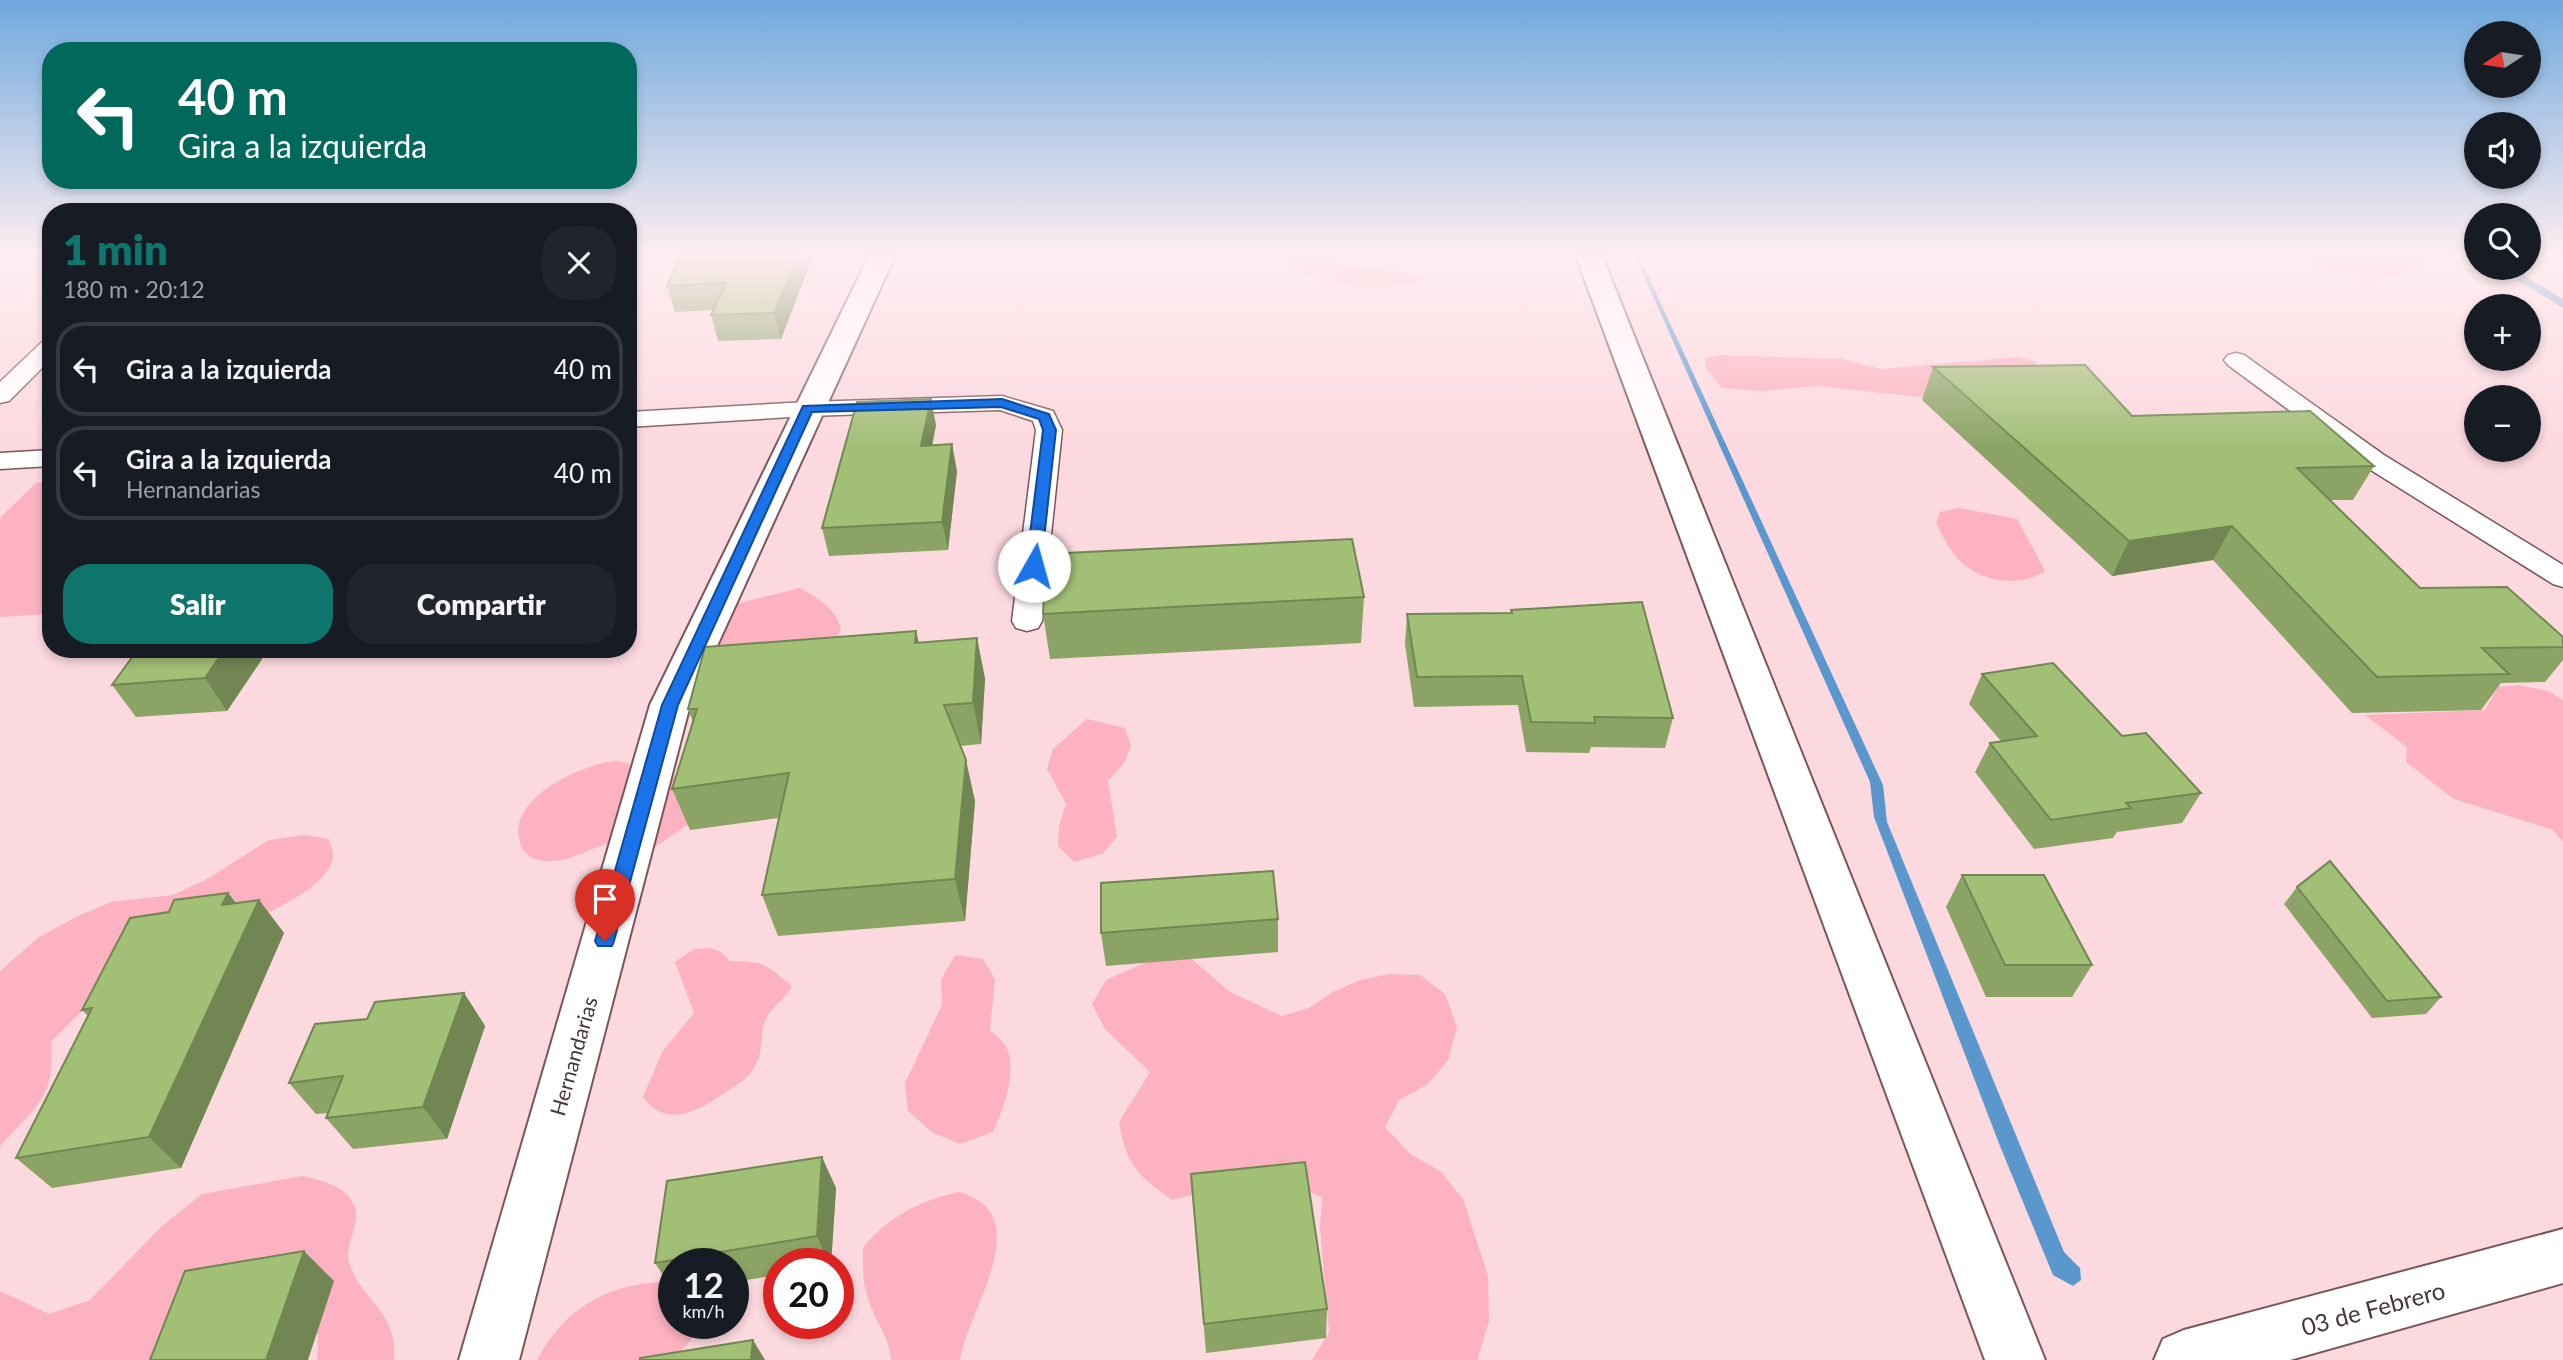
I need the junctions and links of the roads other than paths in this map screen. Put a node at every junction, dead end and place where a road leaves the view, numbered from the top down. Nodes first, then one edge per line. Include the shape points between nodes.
1 (851, 319) edge
2 (1613, 319) edge
3 (42, 355) edge
4 (2236, 360) dead end
5 (0, 396) edge
6 (807, 409) junction
7 (637, 419) edge
8 (42, 459) edge
9 (0, 461) edge
10 (2563, 578) edge
11 (1027, 621) dead end
12 (2563, 1255) edge
13 (489, 1360) edge
14 (2015, 1360) edge
15 (2183, 1360) edge

1 - 6 street, Hernandarias
2 - 14 street
3 - 5 lane
4 - 10 lane via 2375,461
6 - 7 lane
6 - 11 lane via 1002,403 1044,416 1049,430
6 - 13 street, Hernandarias via 670,705
8 - 9 lane
12 - 15 street, 03 de Febrero

